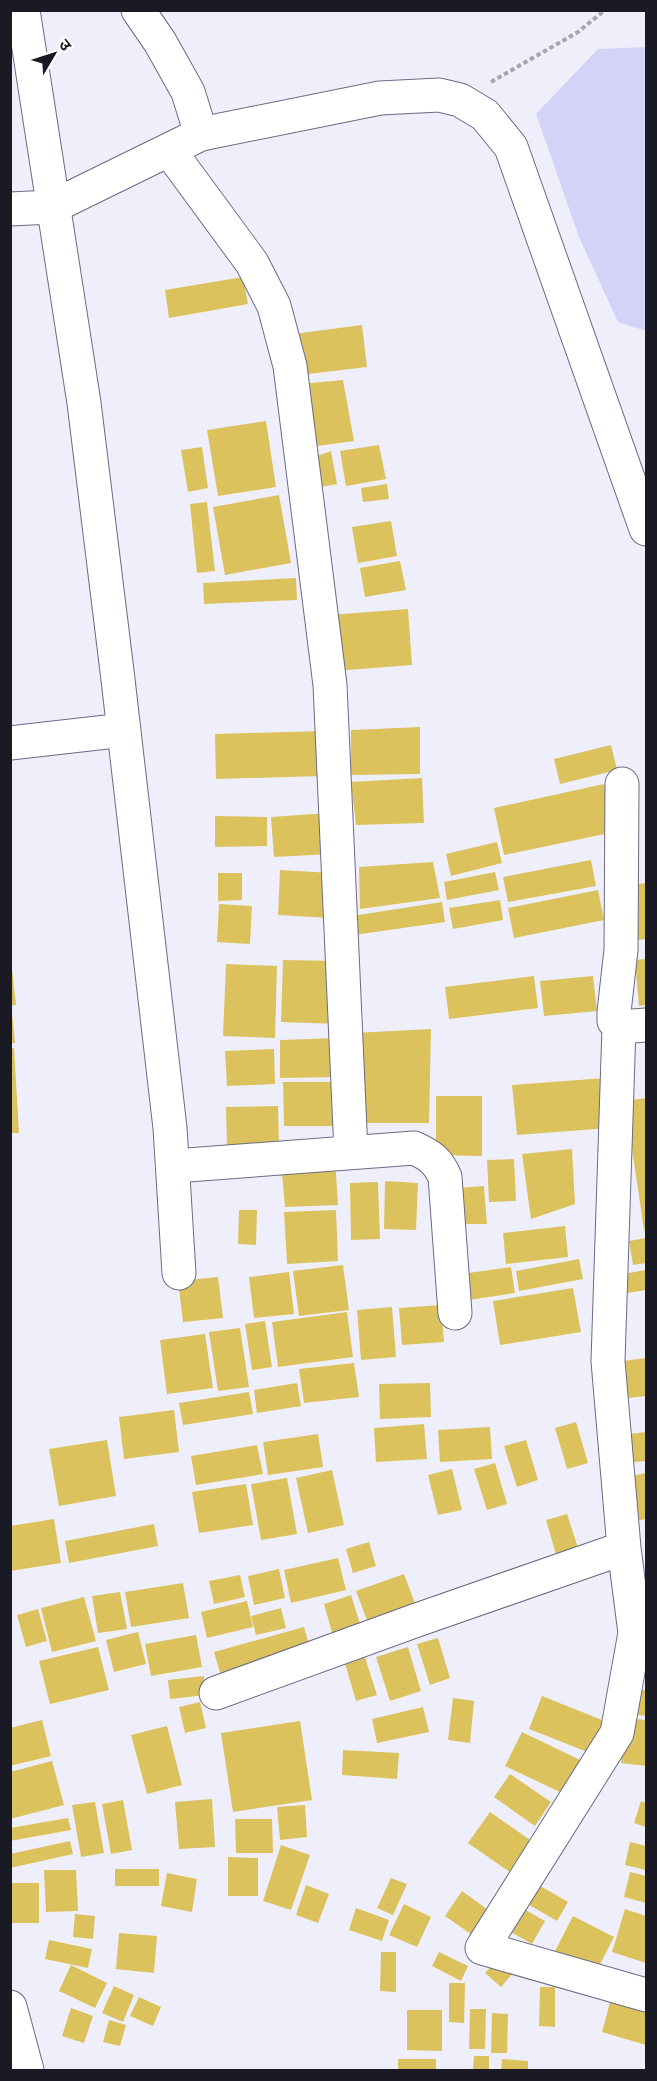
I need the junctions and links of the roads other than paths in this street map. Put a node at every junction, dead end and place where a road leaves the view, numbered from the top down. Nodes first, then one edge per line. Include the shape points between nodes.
1 (23, 10) edge
2 (138, 10) edge
3 (201, 134) junction
4 (169, 150) junction
5 (52, 207) junction
6 (10, 209) edge
7 (646, 530) edge
8 (124, 730) junction
9 (10, 743) edge
10 (622, 784) dead end
11 (633, 1026) edge
12 (351, 1152) junction
13 (174, 1166) junction
14 (179, 1273) dead end
15 (455, 1313) dead end
16 (624, 1548) junction
17 (216, 1693) dead end
18 (646, 1995) edge
19 (10, 2007) edge
20 (27, 2070) edge

1 - 5 street
2 - 3 street via 188,92
3 - 4 street
3 - 7 street via 380,98 440,95 460,100 485,115 511,147
4 - 5 street
4 - 12 street via 252,263 274,306 290,366 330,686
5 - 6 street
5 - 8 street via 84,403
8 - 9 street
8 - 13 street
10 - 11 street via 621,950 614,1021
11 - 16 street via 608,1361
12 - 13 street
12 - 15 street via 414,1148 429,1154 439,1164 445,1177
13 - 14 street
16 - 17 street
16 - 18 street via 635,1633 617,1733 482,1948
19 - 20 street

